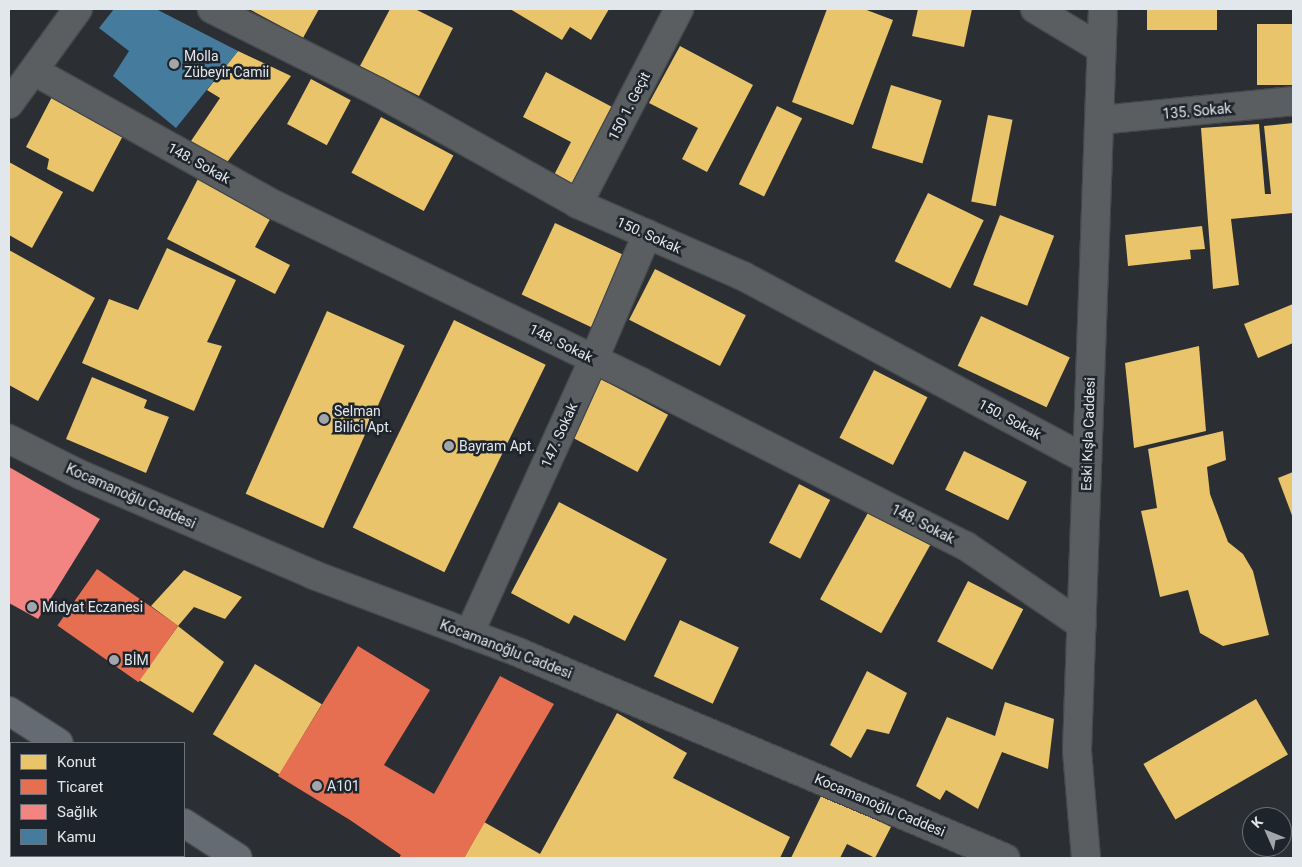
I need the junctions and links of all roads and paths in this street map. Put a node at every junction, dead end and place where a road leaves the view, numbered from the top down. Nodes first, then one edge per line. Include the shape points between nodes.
1 (212, 9) edge
2 (679, 9) edge
3 (1035, 9) edge
4 (1103, 9) edge
5 (70, 12) edge
6 (1100, 48) junction
7 (34, 71) junction
8 (1293, 101) edge
9 (9, 104) edge
10 (1100, 120) junction
11 (578, 204) junction
12 (647, 234) junction
13 (594, 359) junction
14 (9, 439) edge
15 (1087, 460) junction
16 (1082, 625) junction
17 (469, 634) junction
18 (9, 711) edge
19 (57, 742) edge
20 (185, 824) edge
21 (238, 858) edge
22 (1005, 858) edge
23 (1086, 858) edge

1 - 11 street, 150. Sokak via 378,92
2 - 11 street, 150 1. Geçit
3 - 6 street
4 - 6 street, Eski Kışla Caddesi
5 - 7 street
6 - 10 street, Eski Kışla Caddesi
7 - 9 street
7 - 13 street, 148. Sokak via 277,206
8 - 10 street, 135. Sokak
10 - 15 street, Eski Kışla Caddesi
11 - 12 street, 150. Sokak
12 - 13 street, 147. Sokak
12 - 15 street, 150. Sokak via 743,276
13 - 16 street, 148. Sokak via 966,546
13 - 17 street, 147. Sokak
14 - 17 street, Kocamanoğlu Caddesi via 80,475 305,571
15 - 16 street, Eski Kışla Caddesi
16 - 23 street, Eski Kışla Caddesi via 1077,750
17 - 22 street, Kocamanoğlu Caddesi
18 - 19 main road
20 - 21 main road

